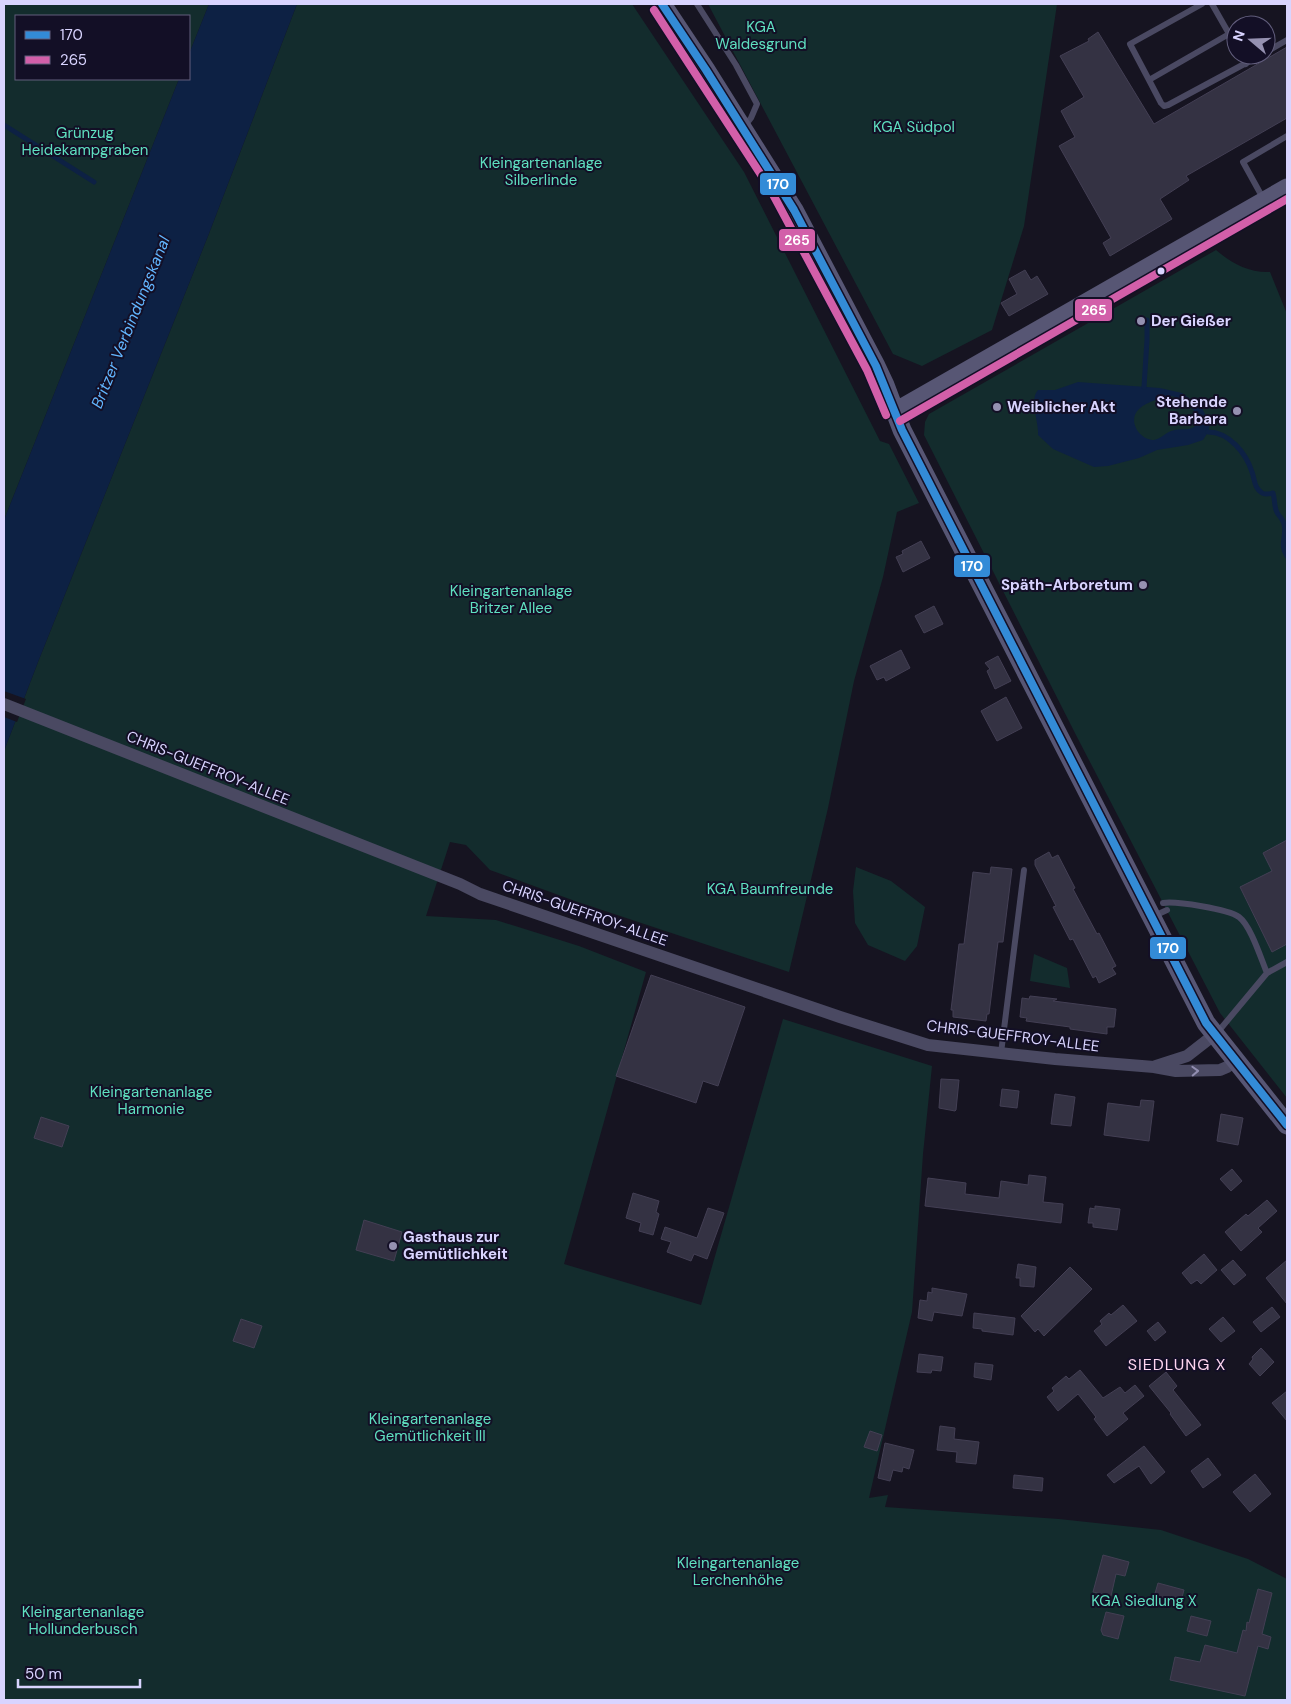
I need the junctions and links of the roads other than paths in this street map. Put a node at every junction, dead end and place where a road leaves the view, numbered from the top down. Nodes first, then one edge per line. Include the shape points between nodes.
1 (662, 4) edge
2 (697, 4) edge
3 (1202, 4) edge
4 (1212, 4) edge
5 (1226, 27) edge
6 (1226, 36) edge
7 (1287, 40) edge
8 (1276, 46) edge
9 (1244, 65) edge
10 (1150, 80) junction
11 (743, 128) junction
12 (1287, 136) edge
13 (1287, 188) edge
14 (1265, 201) junction
15 (895, 412) junction
16 (4, 704) edge
17 (1024, 870) dead end
18 (1163, 903) dead end
19 (1287, 962) edge
20 (1266, 973) junction
21 (1214, 1036) junction
22 (1001, 1053) junction
23 (1235, 1061) junction
24 (1154, 1067) junction
25 (1287, 1125) edge

1 - 11 main road
2 - 11 lane via 757,104
3 - 10 lane via 1130,44
4 - 5 lane
6 - 10 lane
7 - 8 lane
9 - 10 lane via 1164,106
11 - 15 main road via 794,210 885,385
12 - 14 lane via 1243,162
13 - 14 main road
14 - 15 main road
15 - 21 main road via 1159,914
16 - 22 street, CHRIS-GUEFFROY-ALLEE via 480,894 577,928 928,1045
17 - 22 lane
18 - 20 lane via 1210,906 1239,917 1253,937
19 - 20 lane
20 - 21 lane
21 - 23 main road
21 - 24 street, CHRIS-GUEFFROY-ALLEE via 1188,1056
22 - 24 street, CHRIS-GUEFFROY-ALLEE
24 -> 23 street, CHRIS-GUEFFROY-ALLEE via 1176,1071 1220,1070
23 - 25 main road

